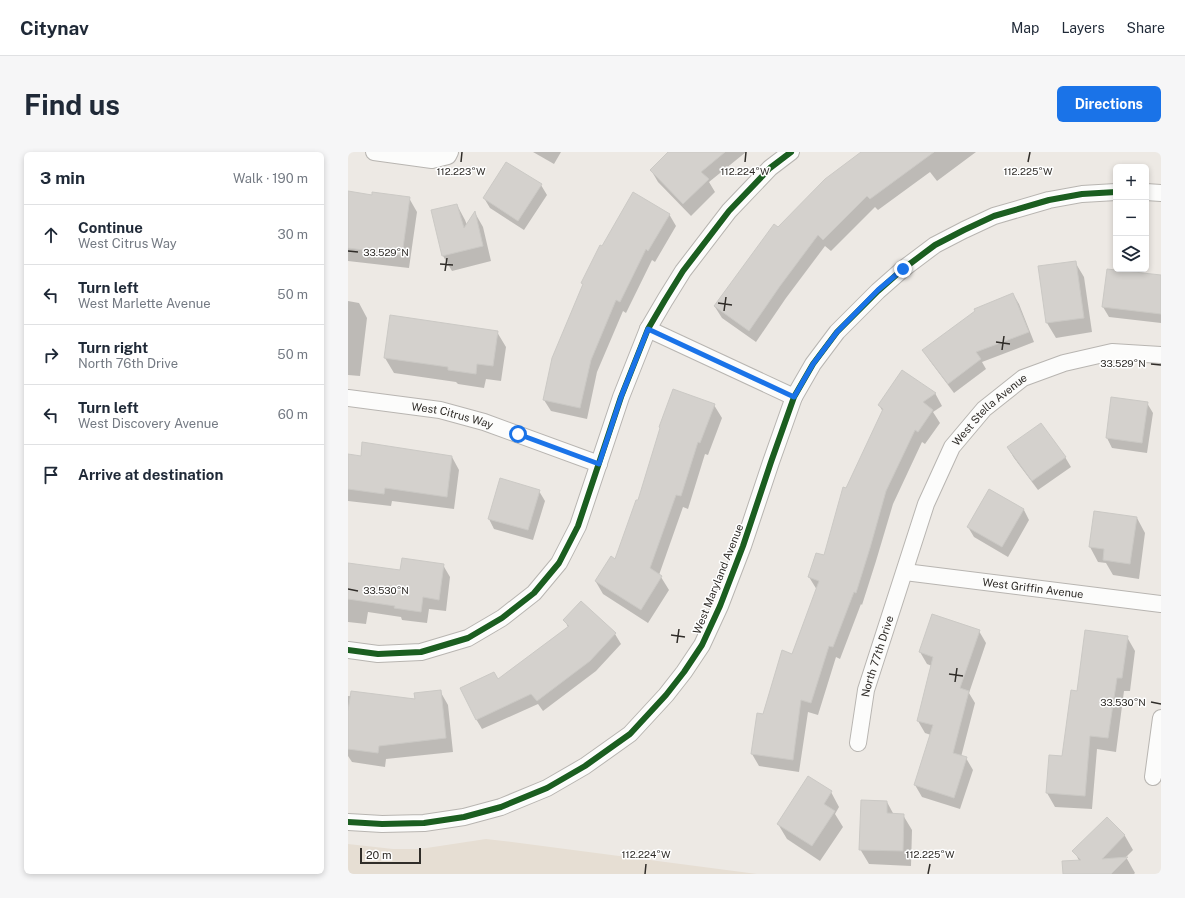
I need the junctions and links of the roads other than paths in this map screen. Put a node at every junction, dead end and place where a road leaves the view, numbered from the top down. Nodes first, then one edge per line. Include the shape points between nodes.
1 (374, 152) edge
2 (450, 152) edge
3 (791, 152) edge
4 (1113, 192) edge
5 (1149, 192) edge
6 (1161, 193) edge
7 (648, 329) junction
8 (1161, 355) edge
9 (794, 397) junction
10 (348, 398) edge
11 (599, 464) junction
12 (905, 572) junction
13 (1161, 604) edge
14 (348, 650) edge
15 (1161, 718) edge
16 (858, 742) dead end
17 (1153, 776) dead end
18 (348, 822) edge

1 - 2 street via 432,160 448,156
3 - 7 street via 770,168 729,211 683,271
4 - 9 street, West Maryland Avenue via 1082,194 1042,202 994,216 935,245 878,290 837,332 813,364
5 - 6 street
7 - 9 street
7 - 11 street via 621,397
8 - 12 street, West Stella Avenue via 1112,352 1064,362 1023,378 984,409 952,447 926,504
9 - 18 street, West Maryland Avenue via 743,546 702,645 666,695 630,734 560,781 501,808 424,823
10 - 11 street, West Citrus Way via 440,410 484,422
11 - 14 street via 578,526 559,563 534,593 502,618 468,638 421,652 378,654
12 - 13 street, West Griffin Avenue
12 - 16 street, North 77th Drive via 866,690
15 - 17 street

